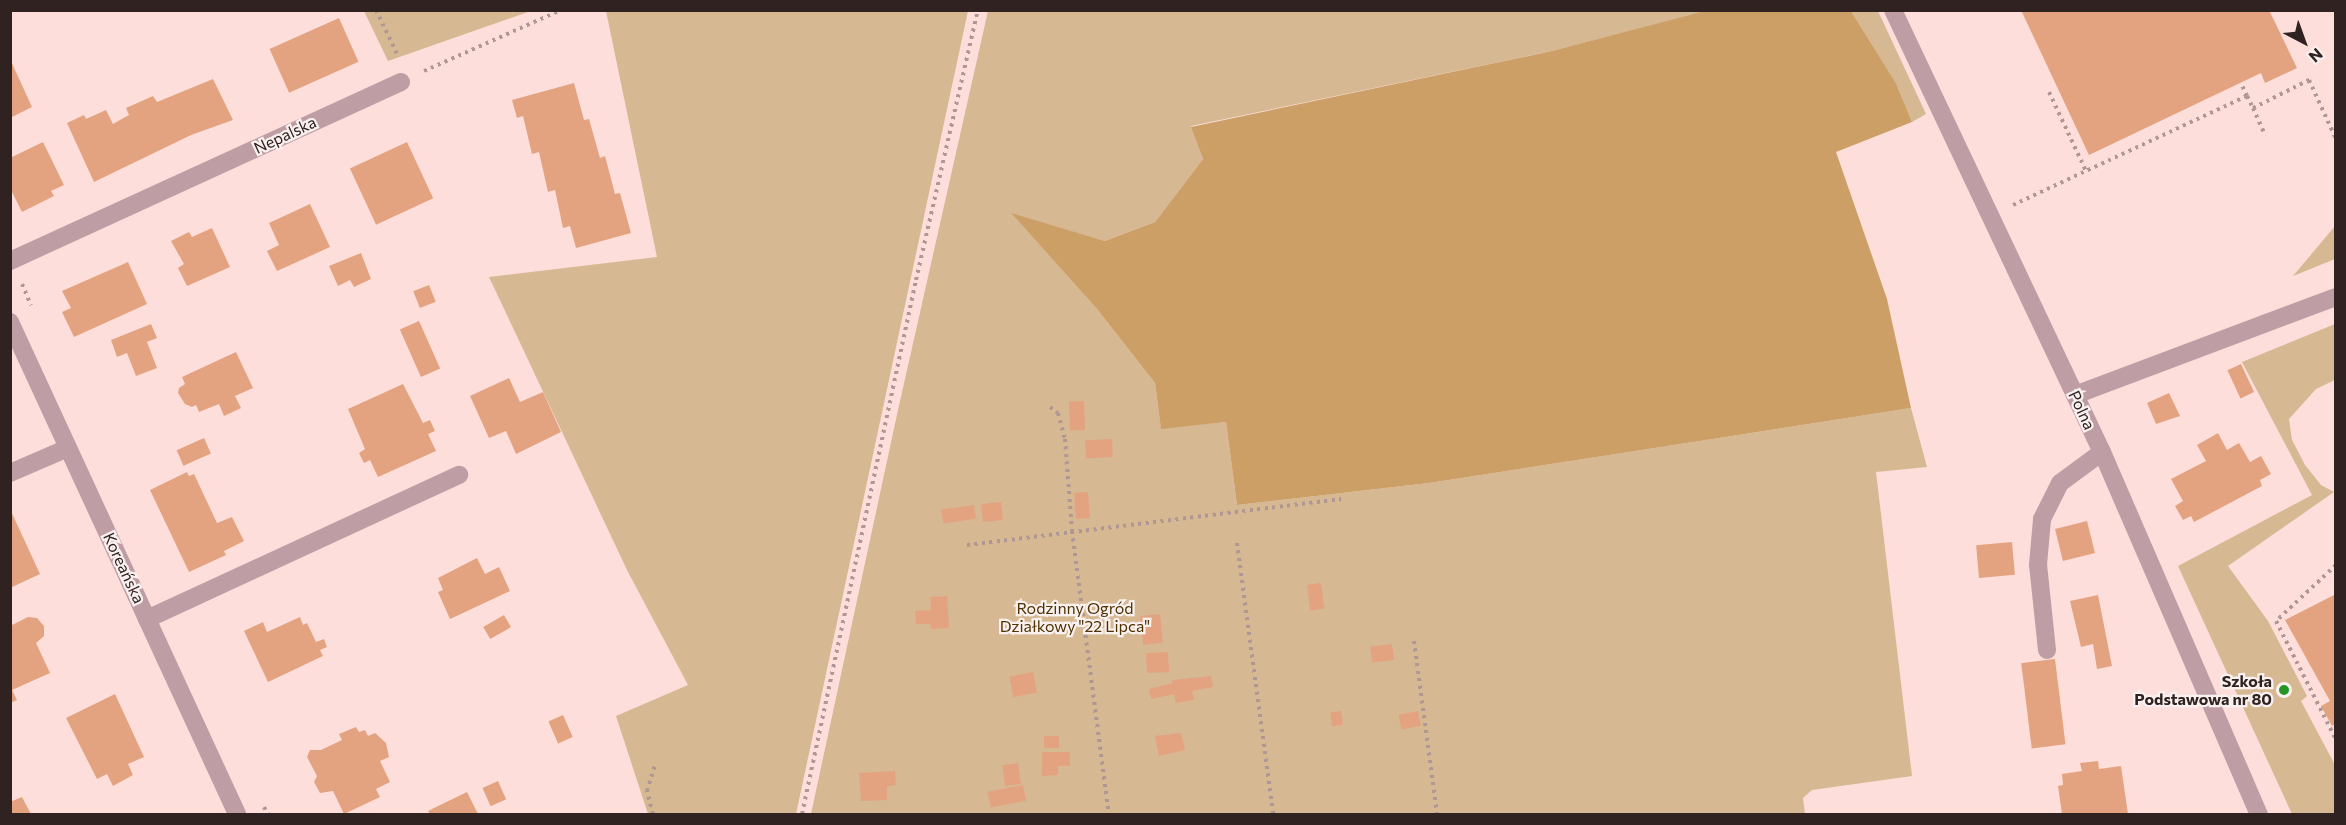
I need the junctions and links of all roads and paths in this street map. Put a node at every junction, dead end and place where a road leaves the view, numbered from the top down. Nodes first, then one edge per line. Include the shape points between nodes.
1 (376, 10) edge
2 (561, 10) edge
3 (978, 10) edge
4 (1893, 10) edge
5 (404, 80) junction
6 (2241, 83) dead end
7 (2049, 92) dead end
8 (2247, 96) junction
9 (2253, 108) junction
10 (2265, 135) dead end
11 (2336, 139) edge
12 (2086, 171) junction
13 (2007, 208) dead end
14 (10, 261) edge
15 (2336, 297) edge
16 (10, 322) edge
17 (2075, 395) junction
18 (1050, 407) dead end
19 (68, 448) junction
20 (2102, 453) junction
21 (10, 474) edge
22 (459, 475) dead end
23 (1341, 500) dead end
24 (1072, 531) junction
25 (1237, 543) dead end
26 (967, 545) dead end
27 (2336, 565) edge
28 (147, 619) junction
29 (1414, 641) dead end
30 (2047, 650) dead end
31 (2336, 740) edge
32 (655, 765) dead end
33 (647, 791) junction
34 (641, 793) dead end
35 (237, 814) edge
36 (653, 814) edge
37 (802, 814) edge
38 (1109, 814) edge
39 (1273, 814) edge
40 (1437, 814) edge
41 (2259, 814) edge

1 - 5 path
2 - 5 path
3 - 37 path
4 - 17 street, Polna
5 - 14 street, Nepalska
6 - 8 path
7 - 12 path
8 - 9 path
8 - 12 path
9 - 10 path
9 - 11 path via 2309,80
12 - 13 path
15 - 17 street
16 - 19 street, Koreańska
17 - 20 street, Polna
18 - 24 path via 1058,413 1065,439
19 - 21 street
19 - 28 street, Koreańska
20 - 30 street via 2060,483 2042,519 2038,565
20 - 41 street, Polna
22 - 28 street
23 - 24 path
24 - 26 path
24 - 38 path
25 - 39 path
27 - 31 path via 2276,621
28 - 35 street, Koreańska
29 - 40 path
32 - 33 path
33 - 34 path
33 - 36 path

